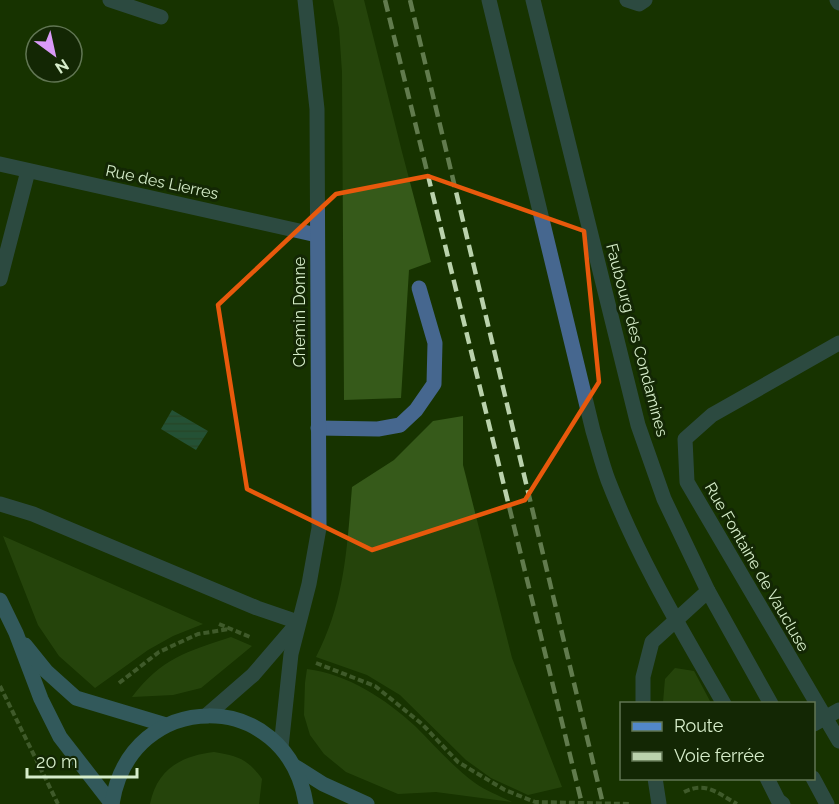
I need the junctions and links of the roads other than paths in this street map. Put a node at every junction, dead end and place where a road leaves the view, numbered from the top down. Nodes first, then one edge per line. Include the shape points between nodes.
1 (110, 0) edge
2 (305, 0) edge
3 (489, 0) edge
4 (533, 0) edge
5 (627, 0) edge
6 (645, 0) edge
7 (161, 17) dead end
8 (0, 164) edge
9 (28, 171) junction
10 (317, 236) junction
11 (0, 279) edge
12 (419, 288) dead end
13 (839, 343) edge
14 (318, 428) junction
15 (0, 504) edge
16 (708, 591) junction
17 (0, 600) edge
18 (675, 619) junction
19 (298, 622) junction
20 (16, 633) junction
21 (643, 702) edge
22 (723, 702) edge
23 (770, 702) edge
24 (809, 702) edge
25 (839, 710) edge
26 (207, 716) junction
27 (819, 721) edge
28 (166, 725) junction
29 (839, 741) edge
30 (281, 747) junction
31 (296, 767) junction
32 (655, 780) edge
33 (767, 780) edge
34 (814, 780) edge
35 (659, 803) edge
36 (112, 804) edge
37 (306, 804) edge
38 (367, 804) edge
39 (783, 804) edge
40 (827, 804) edge

1 - 7 street
2 - 10 street, Chemin Donne via 317,109
3 - 18 street via 607,478
4 - 16 street, Faubourg des Condamines via 638,425 664,499
5 - 6 street via 639,4
8 - 9 street, Rue des Lierres
9 - 10 street, Rue des Lierres
9 - 11 street
10 - 14 street, Chemin Donne
12 - 14 street via 435,343 434,384 416,410 400,425 378,429
13 - 24 street, Rue Fontaine de Vaucluse via 712,415 685,439 687,482
14 - 19 street, Chemin Donne via 319,528
15 - 19 street
16 - 18 street
16 - 23 street, Faubourg des Condamines
17 - 20 main road
18 - 21 street via 652,642 643,677
18 - 22 street
19 - 26 street, Chemin Donne via 253,675
19 - 30 street, Chemin Donne
20 - 28 main road via 46,672 76,698
20 - 36 main road via 60,737
25 - 27 street
26 - 28 main road
26 - 30 main road via 247,723
27 - 29 street, Rue Fontaine de Vaucluse
28 - 36 main road via 135,749 123,766
30 - 31 main road
31 - 37 main road
31 - 38 main road
32 - 35 street
33 - 39 street
34 - 40 street

